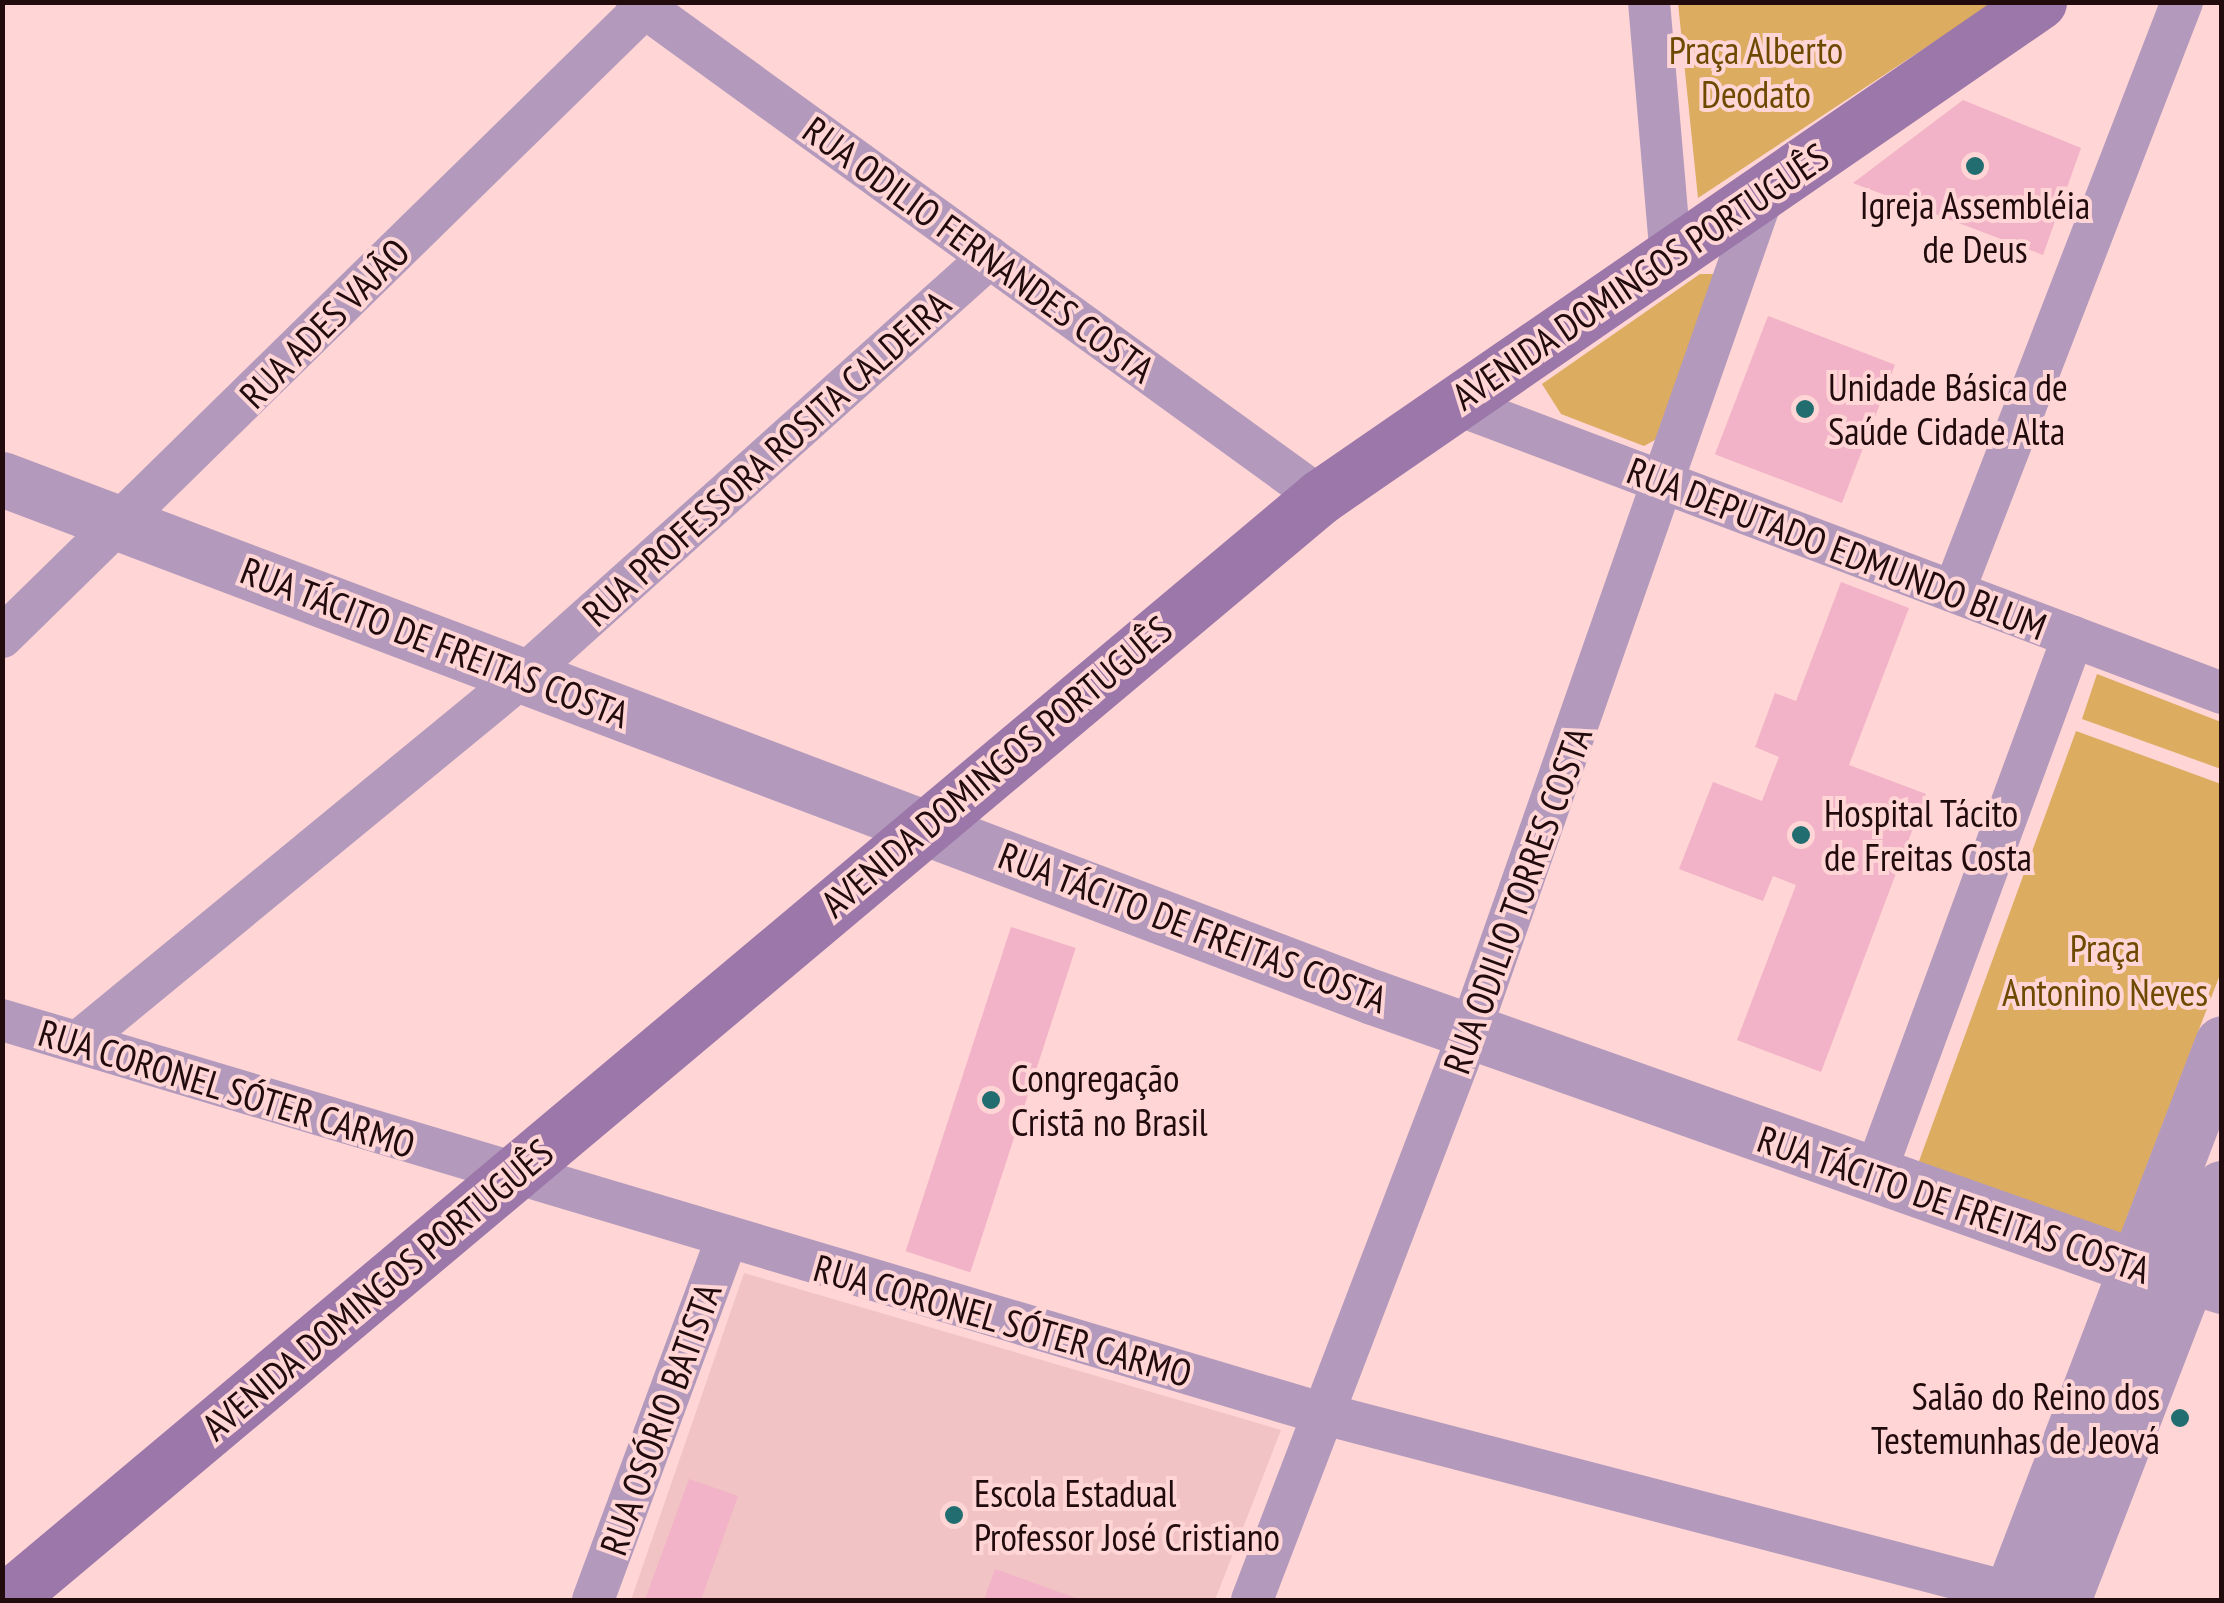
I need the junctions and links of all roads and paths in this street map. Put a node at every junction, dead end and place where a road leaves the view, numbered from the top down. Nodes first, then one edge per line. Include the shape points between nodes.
1 (1650, 2) edge
2 (2039, 2) edge
3 (2182, 2) edge
4 (640, 5) edge
5 (1764, 192) junction
6 (990, 257) junction
7 (1670, 261) junction
8 (1453, 403) junction
9 (2, 479) edge
10 (1668, 485) junction
11 (1320, 497) junction
12 (121, 523) junction
13 (1954, 591) junction
14 (2073, 636) junction
15 (2, 637) edge
16 (522, 676) junction
17 (2222, 693) edge
18 (923, 824) junction
19 (2, 1020) edge
20 (1470, 1031) junction
21 (79, 1041) junction
22 (2222, 1043) edge
23 (512, 1175) junction
24 (1873, 1179) junction
25 (2222, 1188) edge
26 (728, 1238) junction
27 (2180, 1280) edge
28 (1324, 1414) junction
29 (2028, 1598) edge
30 (6, 1600) edge
31 (593, 1600) edge
32 (1252, 1600) edge

1 - 7 street
2 - 5 main road, AVENIDA DOMINGOS PORTUGUÊS
3 - 13 street
4 - 6 street, RUA ODILIO FERNANDES COSTA
4 - 12 street, RUA ADES VAJÃO
5 - 7 main road, AVENIDA DOMINGOS PORTUGUÊS
5 - 10 street, RUA ODILIO TORRES COSTA
6 - 11 street, RUA ODILIO FERNANDES COSTA
6 - 16 street, RUA PROFESSORA ROSITA CALDEIRA
7 - 8 main road, AVENIDA DOMINGOS PORTUGUÊS
8 - 10 street, RUA DEPUTADO EDMUNDO BLUM
8 - 11 main road, AVENIDA DOMINGOS PORTUGUÊS
9 - 12 street, RUA TÁCITO DE FREITAS COSTA
10 - 13 street, RUA DEPUTADO EDMUNDO BLUM
10 - 20 street, RUA ODILIO TORRES COSTA
11 - 18 main road, AVENIDA DOMINGOS PORTUGUÊS
12 - 15 street, RUA ADES VAJÃO
12 - 16 street, RUA TÁCITO DE FREITAS COSTA
13 - 14 street, RUA DEPUTADO EDMUNDO BLUM
14 - 17 street, RUA DEPUTADO EDMUNDO BLUM
14 - 24 street
16 - 18 street, RUA TÁCITO DE FREITAS COSTA
16 - 21 street, RUA PROFESSORA ROSITA CALDEIRA
18 - 20 street, RUA TÁCITO DE FREITAS COSTA
18 - 23 main road, AVENIDA DOMINGOS PORTUGUÊS
19 - 21 street, RUA CORONEL SÓTER CARMO
20 - 24 street, RUA TÁCITO DE FREITAS COSTA
20 - 28 street, RUA ODILIO TORRES COSTA
21 - 23 street, RUA CORONEL SÓTER CARMO
22 - 27 street
23 - 26 street, RUA CORONEL SÓTER CARMO
23 - 30 main road, AVENIDA DOMINGOS PORTUGUÊS
24 - 27 street, RUA TÁCITO DE FREITAS COSTA
25 - 27 street
26 - 28 street, RUA CORONEL SÓTER CARMO
26 - 31 street, RUA OSÓRIO BATISTA
27 - 29 street
28 - 29 street, RUA CORONEL SÓTER CARMO
28 - 32 street, RUA ODILIO TORRES COSTA

